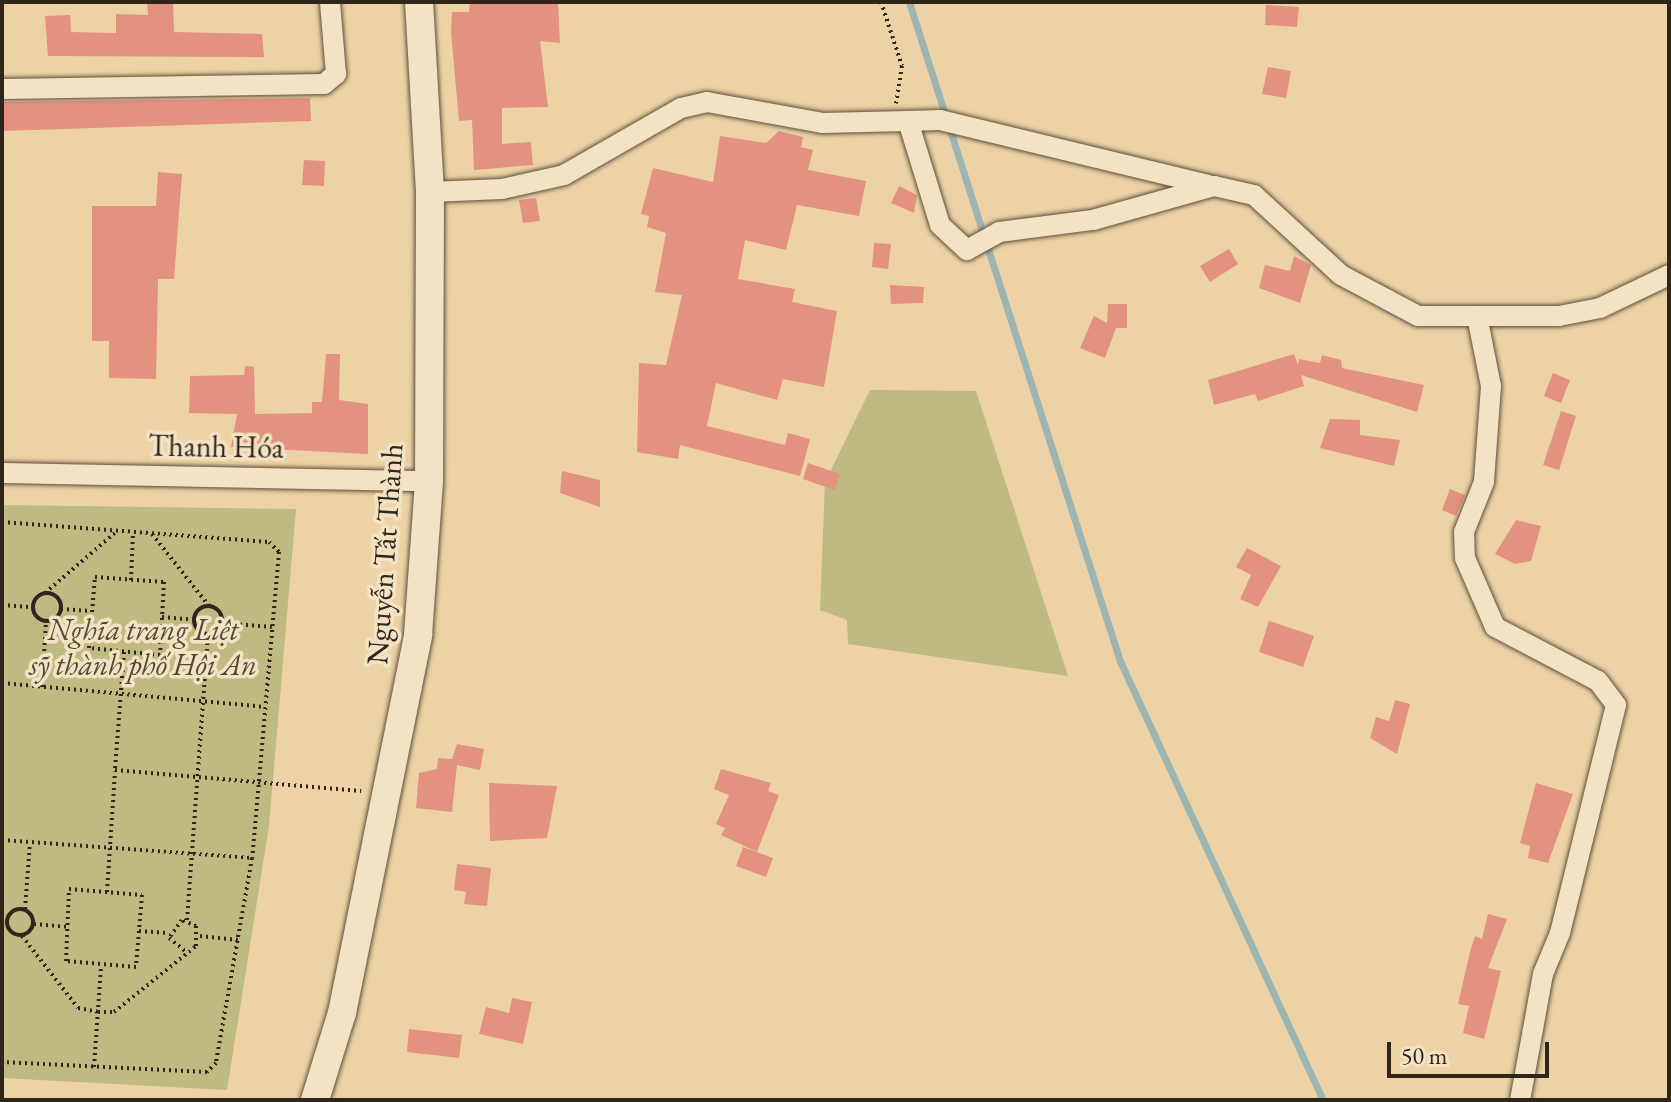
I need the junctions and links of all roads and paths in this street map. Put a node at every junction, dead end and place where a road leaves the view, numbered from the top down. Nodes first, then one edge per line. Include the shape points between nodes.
1 (330, 2) edge
2 (419, 2) edge
3 (881, 2) edge
4 (2, 89) edge
5 (901, 120) junction
6 (1214, 186) junction
7 (430, 192) junction
8 (1669, 275) edge
9 (1478, 321) junction
10 (2, 473) edge
11 (429, 481) junction
12 (2, 522) edge
13 (117, 531) junction
14 (133, 532) junction
15 (152, 534) junction
16 (131, 580) junction
17 (45, 593) junction
18 (2, 605) edge
19 (209, 606) junction
20 (33, 607) junction
21 (61, 609) junction
22 (92, 611) junction
23 (162, 617) junction
24 (194, 620) junction
25 (46, 621) junction
26 (221, 623) junction
27 (272, 627) junction
28 (208, 634) junction
29 (124, 652) junction
30 (2, 683) edge
31 (42, 687) junction
32 (121, 694) junction
33 (203, 701) junction
34 (265, 707) junction
35 (115, 770) junction
36 (197, 778) junction
37 (258, 784) junction
38 (389, 794) junction
39 (2, 840) edge
40 (30, 843) junction
41 (110, 849) junction
42 (191, 855) junction
43 (252, 858) junction
44 (107, 892) junction
45 (25, 909) junction
46 (187, 920) junction
47 (4, 921) edge
48 (34, 924) junction
49 (67, 927) junction
50 (139, 931) junction
51 (169, 933) junction
52 (22, 936) junction
53 (200, 936) junction
54 (238, 940) junction
55 (185, 951) junction
56 (101, 964) junction
57 (98, 1012) junction
58 (2, 1062) edge
59 (94, 1067) junction
60 (315, 1100) edge
61 (1520, 1100) edge

1 - 4 street via 336,74 324,84
2 - 7 main road, Nguyễn Tất Thành
3 - 5 path via 902,66
5 - 6 street via 949,123
5 - 6 street via 940,225 967,250 999,232 1093,220
5 - 7 street via 822,123 707,102 681,108 564,175 502,189
6 - 9 street via 1254,195 1376,299 1418,316
7 - 11 main road, Nguyễn Tất Thành
8 - 9 street via 1600,308
9 - 61 street via 1491,386 1484,482 1464,532 1465,558 1495,627 1577,667 1607,688 1616,705 1560,933 1543,974
10 - 11 street, Thanh Hóa
11 - 38 main road, Nguyễn Tất Thành via 418,635
12 - 13 path
13 - 14 path
13 - 17 path
14 - 15 path
14 - 16 path
15 - 19 path
15 - 27 path via 269,542 279,552
16 - 22 path via 95,577
16 - 23 path via 164,582
17 - 20 path
17 - 21 path
18 - 20 path
19 - 24 path
19 - 26 path
20 - 25 path
21 - 22 path
21 - 25 path
22 - 29 path via 89,648
23 - 24 path
23 - 29 path via 160,655
24 - 28 path
25 - 31 path
26 - 27 path
26 - 28 path
27 - 34 path
28 - 33 path
29 - 32 path
30 - 31 path
31 - 32 path
32 - 33 path
32 - 35 path
33 - 34 path
33 - 36 path
34 - 37 path
35 - 36 path
35 - 41 path
36 - 37 path
36 - 42 path
37 - 38 path
37 - 43 path
38 - 60 main road, Nguyễn Tất Thành via 342,1013
39 - 40 path
40 - 41 path
40 - 45 path
41 - 42 path
41 - 44 path
42 - 43 path
42 - 46 path
43 - 54 path
44 - 49 path via 69,889
44 - 50 path via 142,895
45 - 47 path
45 - 48 path
46 - 51 path
46 - 53 path
47 - 52 path
48 - 49 path
48 - 52 path
49 - 56 path via 66,961
50 - 51 path
50 - 56 path via 136,967
51 - 55 path via 174,948
52 - 57 path via 78,1008
53 - 54 path
53 - 55 path
54 - 59 path via 216,1063 207,1072
55 - 57 path via 114,1012
56 - 57 path
57 - 59 path
58 - 59 path

